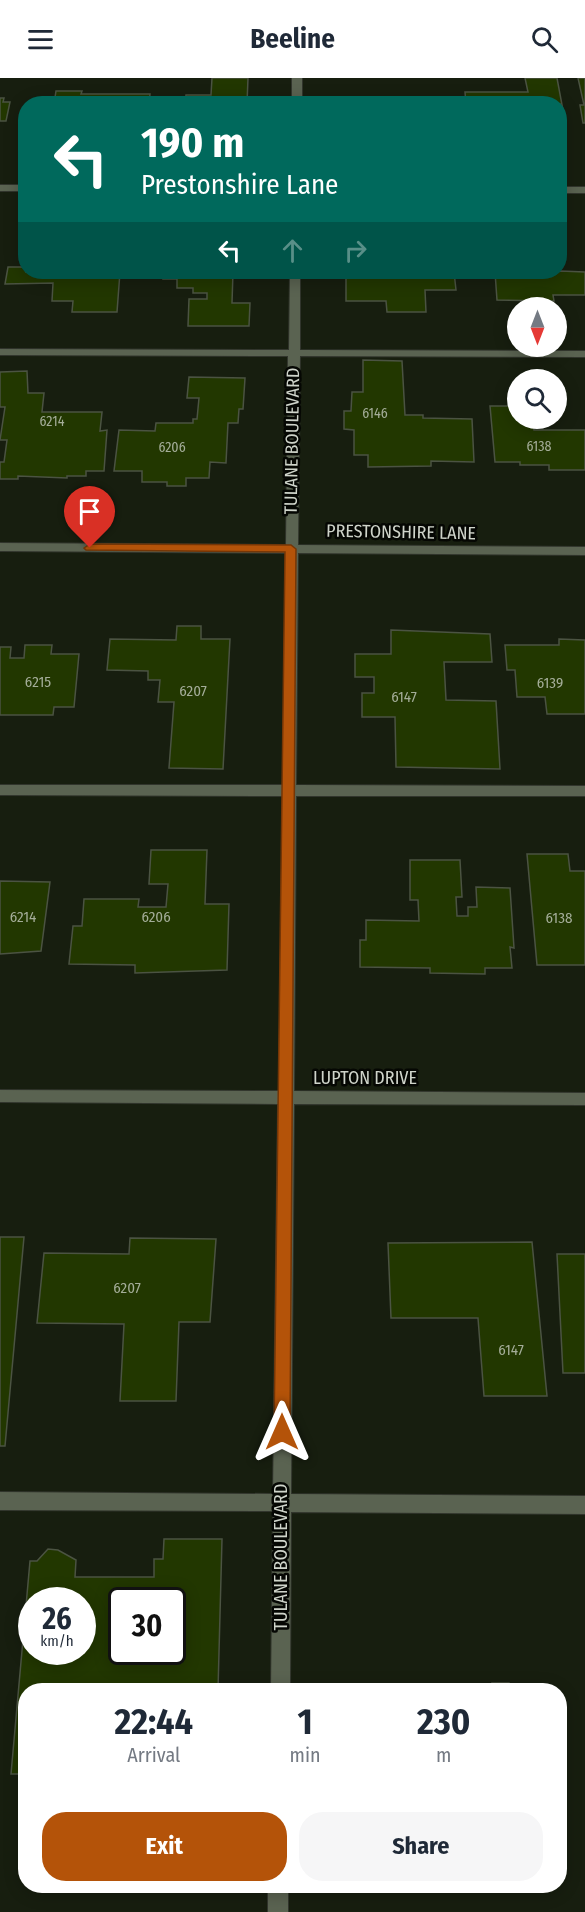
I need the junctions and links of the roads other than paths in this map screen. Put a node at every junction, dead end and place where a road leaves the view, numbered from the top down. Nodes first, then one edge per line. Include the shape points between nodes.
1 (297, 78) edge
2 (297, 96) edge
3 (0, 188) edge
4 (18, 188) edge
5 (567, 190) edge
6 (585, 190) edge
7 (295, 279) edge
8 (0, 352) edge
9 (294, 353) junction
10 (585, 354) edge
11 (0, 547) edge
12 (291, 549) junction
13 (585, 551) edge
14 (0, 790) edge
15 (288, 790) junction
16 (585, 791) edge
17 (0, 1096) edge
18 (284, 1097) junction
19 (585, 1099) edge
20 (0, 1501) edge
21 (281, 1504) junction
22 (585, 1505) edge
23 (280, 1683) edge
24 (278, 1893) edge
25 (278, 1912) edge

1 - 2 street
3 - 4 street
5 - 6 street
7 - 9 street, TULANE BOULEVARD
8 - 9 street
9 - 10 street
9 - 12 street, TULANE BOULEVARD
11 - 12 street, PRESTONSHIRE LANE
12 - 13 street, PRESTONSHIRE LANE
12 - 15 street, TULANE BOULEVARD
14 - 15 street
15 - 16 street
15 - 18 street, TULANE BOULEVARD
17 - 18 street, LUPTON DRIVE
18 - 19 street, LUPTON DRIVE
18 - 21 street, TULANE BOULEVARD
20 - 21 street
21 - 22 street
21 - 23 street, TULANE BOULEVARD
24 - 25 street

